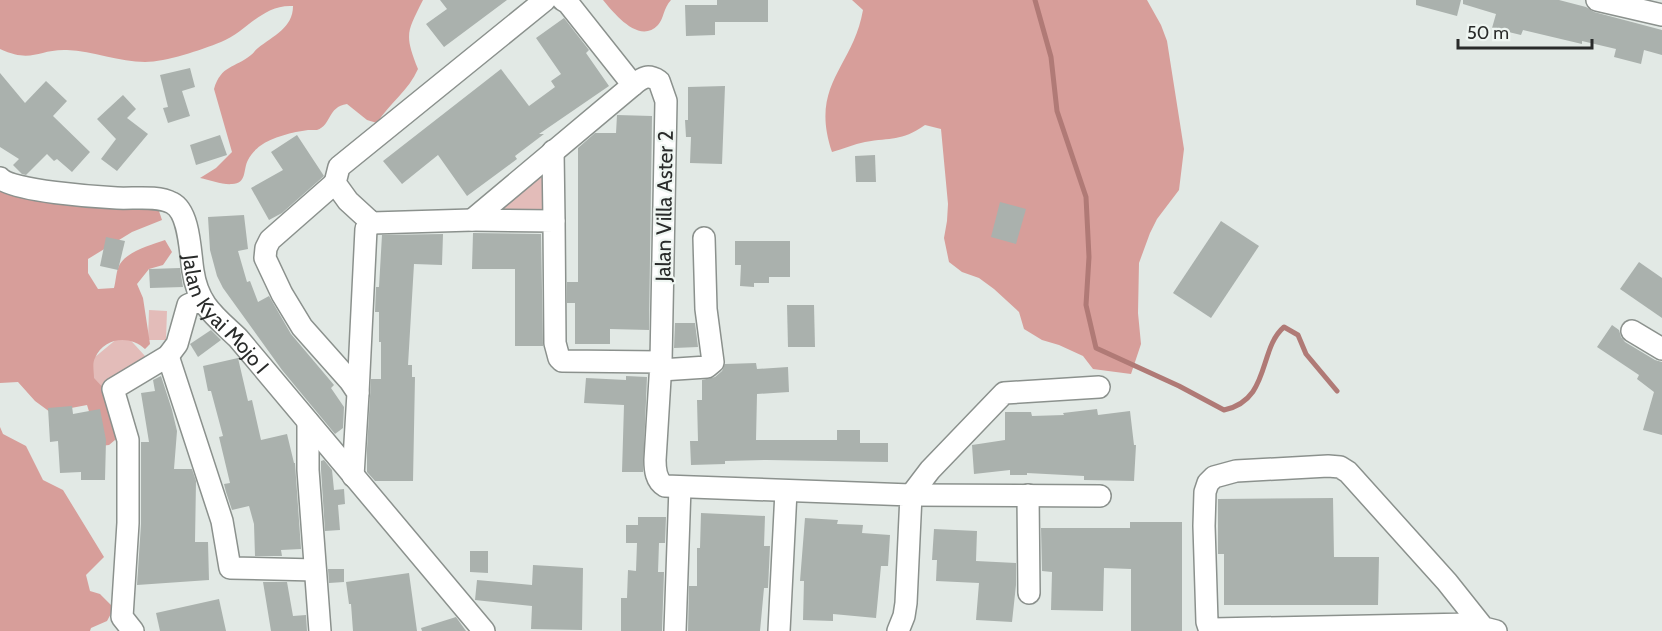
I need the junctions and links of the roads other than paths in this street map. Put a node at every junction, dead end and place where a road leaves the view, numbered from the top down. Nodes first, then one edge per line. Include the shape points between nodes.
1 (545, 0) edge
2 (563, 0) edge
3 (1597, 0) edge
4 (1662, 15) edge
5 (633, 85) junction
6 (553, 151) junction
7 (0, 178) edge
8 (335, 183) junction
9 (472, 220) junction
10 (554, 220) junction
11 (372, 223) junction
12 (704, 238) dead end
13 (203, 303) junction
14 (1632, 330) dead end
15 (1662, 349) edge
16 (168, 356) junction
17 (661, 366) junction
18 (1098, 387) dead end
19 (358, 393) junction
20 (308, 422) junction
21 (353, 476) junction
22 (680, 487) junction
23 (786, 491) junction
24 (911, 495) junction
25 (1028, 495) junction
26 (1100, 496) dead end
27 (315, 570) junction
28 (1029, 593) dead end
29 (1489, 629) edge
30 (133, 631) edge
31 (320, 631) edge
32 (484, 631) edge
33 (675, 631) edge
34 (779, 631) edge
35 (898, 631) edge

1 - 8 street via 339,167
2 - 5 street
3 - 4 street
5 - 6 street
5 - 17 street, Jalan Villa Aster 2 via 644,77 653,78 659,81 666,101
6 - 9 street
6 - 10 street
7 - 13 street, Jalan Kyai Mojo I via 38,190 172,203 180,208 189,237 193,274
8 - 11 street
8 - 19 street via 270,240 265,258 302,327
9 - 10 street
9 - 11 street
10 - 17 street via 555,343 559,358 568,362
11 - 19 street via 366,229
12 - 17 street via 706,309 713,362 707,367
13 - 16 street via 188,305 177,344
13 - 20 street, Jalan Kyai Mojo I via 238,338
14 - 15 street
16 - 27 street via 222,521 230,568
16 - 30 street via 113,389 128,440 122,617
17 - 22 street, Jalan Villa Aster 2 via 655,468 662,484
18 - 24 street via 1004,393
19 - 21 street
20 - 21 street, Jalan Kyai Mojo I
20 - 27 street
21 - 32 street, Jalan Kyai Mojo I
22 - 23 street, Jalan Villa Aster 2
22 - 33 street
23 - 24 street, Jalan Villa Aster 2
23 - 34 street
24 - 25 street, Jalan Villa Aster 2
24 - 35 street via 906,603
25 - 26 street, Jalan Villa Aster 2
25 - 28 street
27 - 31 street
29 - 29 street via 1469,624 1209,628 1204,526 1208,483 1214,477 1236,471 1340,467

